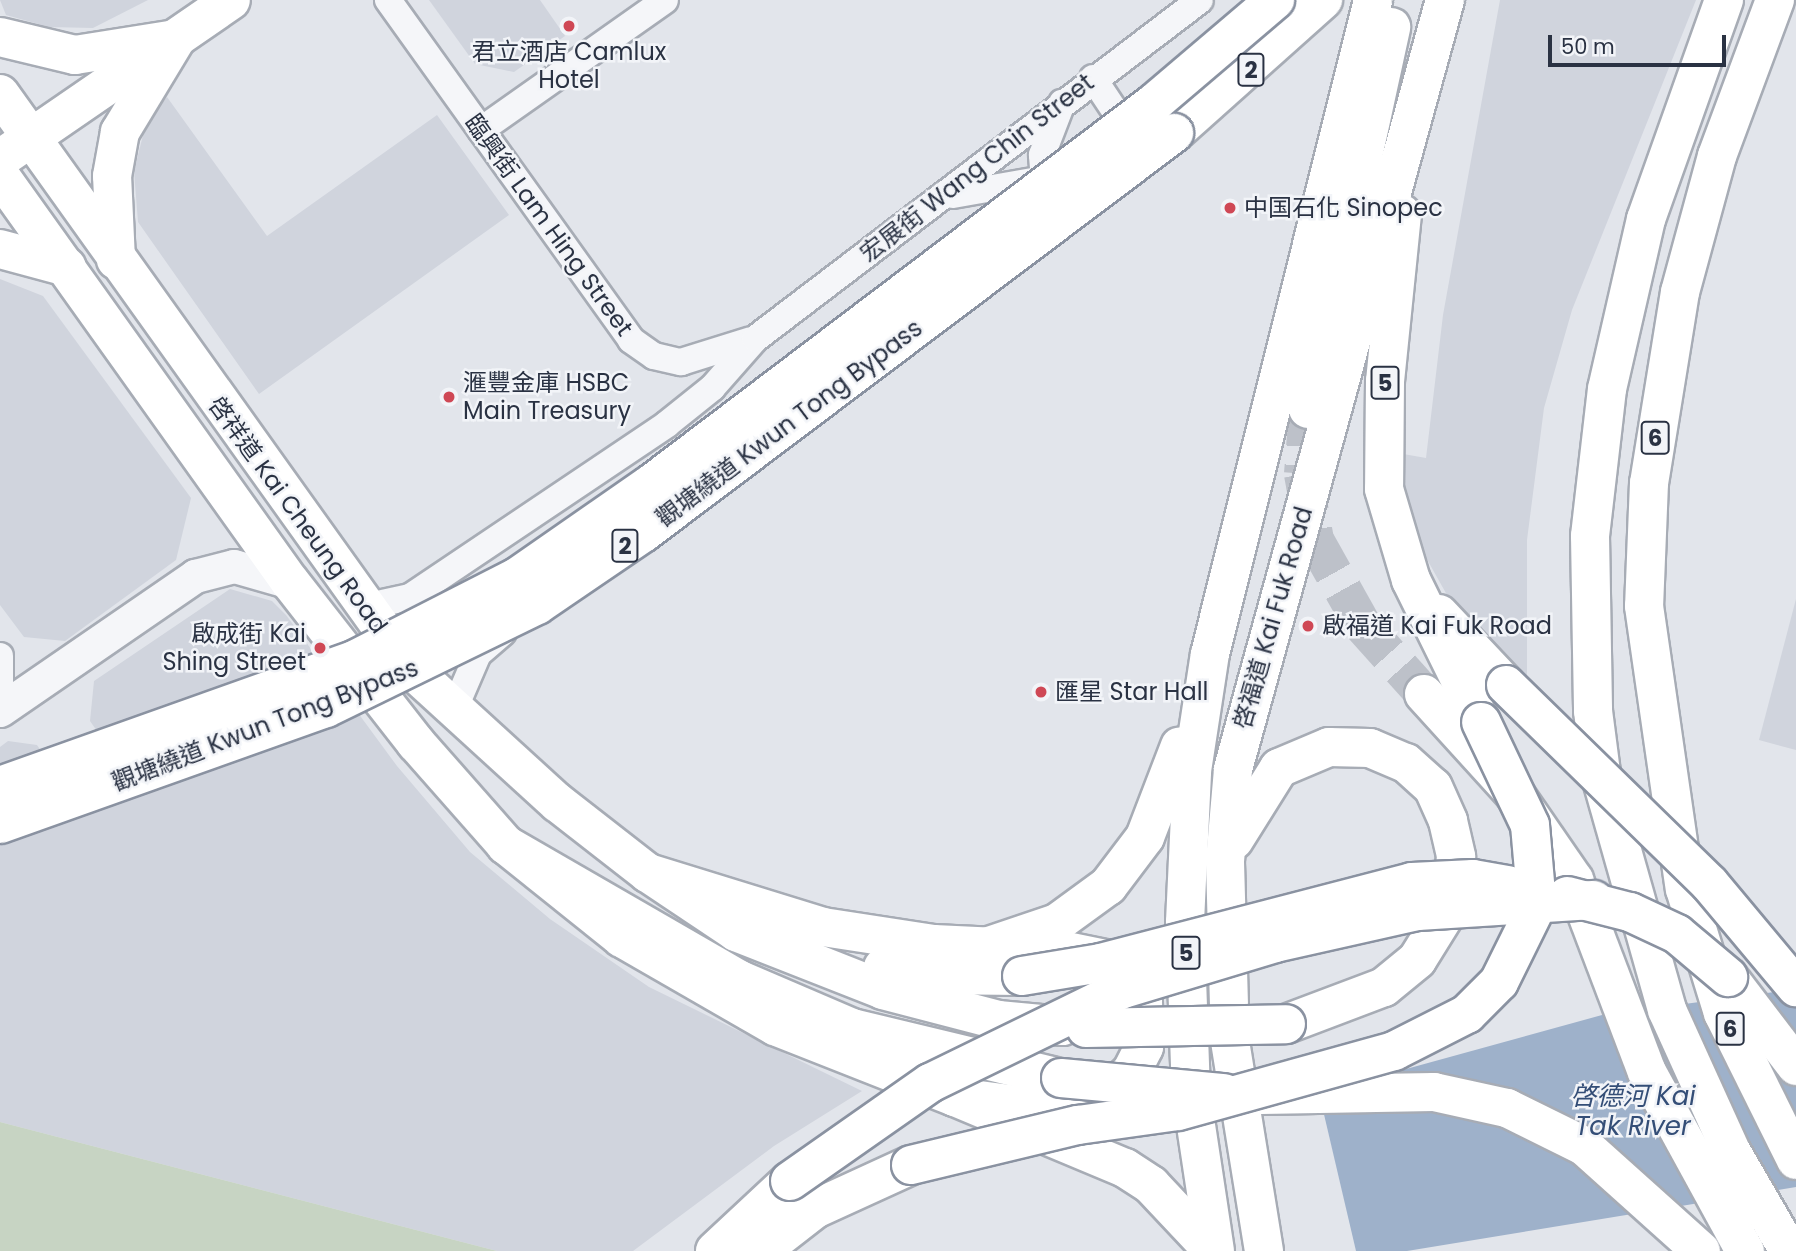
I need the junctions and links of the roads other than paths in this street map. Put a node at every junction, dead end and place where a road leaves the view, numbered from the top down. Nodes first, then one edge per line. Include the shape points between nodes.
1 (231, 0) edge
2 (388, 0) edge
3 (665, 0) edge
4 (1200, 0) edge
5 (1275, 0) edge
6 (1323, 0) edge
7 (1373, 0) edge
8 (1392, 0) edge
9 (1444, 0) edge
10 (1724, 0) edge
11 (1775, 0) edge
12 (0, 37) edge
13 (176, 39) junction
14 (1093, 78) junction
15 (0, 94) edge
16 (1063, 101) junction
17 (481, 130) junction
18 (1410, 142) junction
19 (15, 148) edge
20 (0, 176) edge
21 (1044, 179) junction
22 (938, 200) junction
23 (0, 249) edge
24 (116, 260) junction
25 (67, 267) junction
26 (997, 272) junction
27 (755, 339) junction
28 (1308, 409) tunnel mouth
29 (537, 514) junction
30 (603, 571) junction
31 (1411, 580) junction
32 (290, 582) junction
33 (364, 607) junction
34 (1210, 654) junction
35 (0, 656) edge
36 (0, 684) edge
37 (1424, 694) tunnel mouth
38 (0, 710) edge
39 (453, 712) junction
40 (0, 786) edge
41 (0, 824) edge
42 (506, 845) junction
43 (1224, 862) junction
44 (648, 873) junction
45 (1584, 890) junction
46 (986, 947) junction
47 (798, 955) junction
48 (1796, 986) edge
49 (1796, 1066) edge
50 (1224, 1093) junction
51 (955, 1097) junction
52 (1796, 1160) edge
53 (715, 1251) edge
54 (761, 1251) edge
55 (1214, 1251) edge
56 (1264, 1251) edge
57 (1701, 1251) edge
58 (1745, 1251) edge
59 (1789, 1251) edge

1 - 13 main road
2 - 17 street, 臨興街 Lam Hing Street
3 - 17 street
4 - 14 street, 宏展街 Wang Chin Street
5 - 14 street via 1248,43 1143,122 1123,123
5 - 40 main road, 觀塘繞道 Kwun Tong Bypass / 2, bridge via 1154,103 651,484 517,577 356,659
6 - 41 main road, 觀塘繞道 Kwun Tong Bypass / 2, bridge via 1174,133 643,533 537,605 326,708
7 - 34 main road, 啓福道 Kai Fuk Road / 5
8 - 28 main road via 1379,105
9 - 18 main road, 啓福道 Kai Fuk Road / 5
10 - 59 main road, 6 via 1646,219 1625,299 1590,536 1593,710 1602,780 1633,898 1695,1079
11 - 52 main road, 6, bridge via 1717,156 1681,292 1649,483 1644,606 1685,889 1723,1013
12 - 13 main road via 75,55
13 - 19 main road
13 - 24 main road via 120,132 112,176
14 - 16 street, 宏展街 Wang Chin Street
15 - 19 main road, 啓祥道 Kai Cheung Road
16 - 21 street via 1042,155
16 - 22 street, 宏展街 Wang Chin Street
17 - 27 street, 臨興街 Lam Hing Street via 642,350 667,360 695,361
18 - 31 main road, 5 via 1385,381 1384,489
18 - 43 main road, 啓福道 Kai Fuk Road / 5 via 1370,261 1239,738
19 - 24 main road, 啓祥道 Kai Cheung Road
20 - 25 main road, 啓祥道 Kai Cheung Road
21 - 22 street via 997,183
21 - 26 street via 1071,219
22 - 26 street via 973,209
22 - 27 street, 宏展街 Wang Chin Street
23 - 25 main road
24 - 33 main road, 啓祥道 Kai Cheung Road
25 - 32 main road, 啓祥道 Kai Cheung Road
26 - 30 street
27 - 29 street via 712,388
29 - 30 street via 525,537 532,552
29 - 33 street via 410,597
30 - 39 street via 496,636 478,654
31 - 48 main road, bridge via 1506,685 1709,883
31 - 50 main road, bridge via 1530,825 1537,905 1499,982 1466,1014 1394,1051
32 - 38 street via 233,566 195,576
32 - 42 main road, 啓祥道 Kai Cheung Road
33 - 39 main road, 啓祥道 Kai Cheung Road via 411,669
34 - 46 main road via 1167,788 1135,854 1076,912
34 - 55 main road, 啓福道 Kai Fuk Road / 5 via 1192,771 1185,922 1191,1093
35 - 36 street
37 - 45 main road via 1514,793
39 - 44 main road, 啓祥道 Kai Cheung Road
42 - 50 main road, bridge via 740,980 852,1028 1061,1078
42 - 51 main road, 啓祥道 Kai Cheung Road via 622,938 724,999
43 - 47 main road, bridge via 1268,780 1310,751 1349,746 1389,754 1421,774 1442,803 1456,857 1453,890 1428,945 1384,987 1286,1024 1086,1028 998,1020 884,990
43 - 56 main road, 啓福道 Kai Fuk Road / 5 via 1234,1077
44 - 46 main road, 啓祥道 Kai Cheung Road via 823,927
44 - 47 main road via 736,932
45 - 47 main road, bridge via 1473,879 1412,882 1101,963 1022,976 927,975
45 - 49 main road, bridge via 1677,934 1707,957 1751,1002
45 - 53 main road, bridge via 1386,916 1123,989 998,1044 930,1083 790,1181
45 - 58 main road via 1647,1072
46 - 51 main road, 啓祥道 Kai Cheung Road via 1079,951 1106,959 1137,989 1146,1017 1144,1047 1118,1086 1063,1111
50 - 54 main road, bridge via 1178,1111 1078,1125 911,1164 815,1209
50 - 57 main road, bridge via 1434,1092 1507,1108 1584,1146
51 - 55 main road, 啓祥道 Kai Cheung Road via 1125,1168 1151,1185

